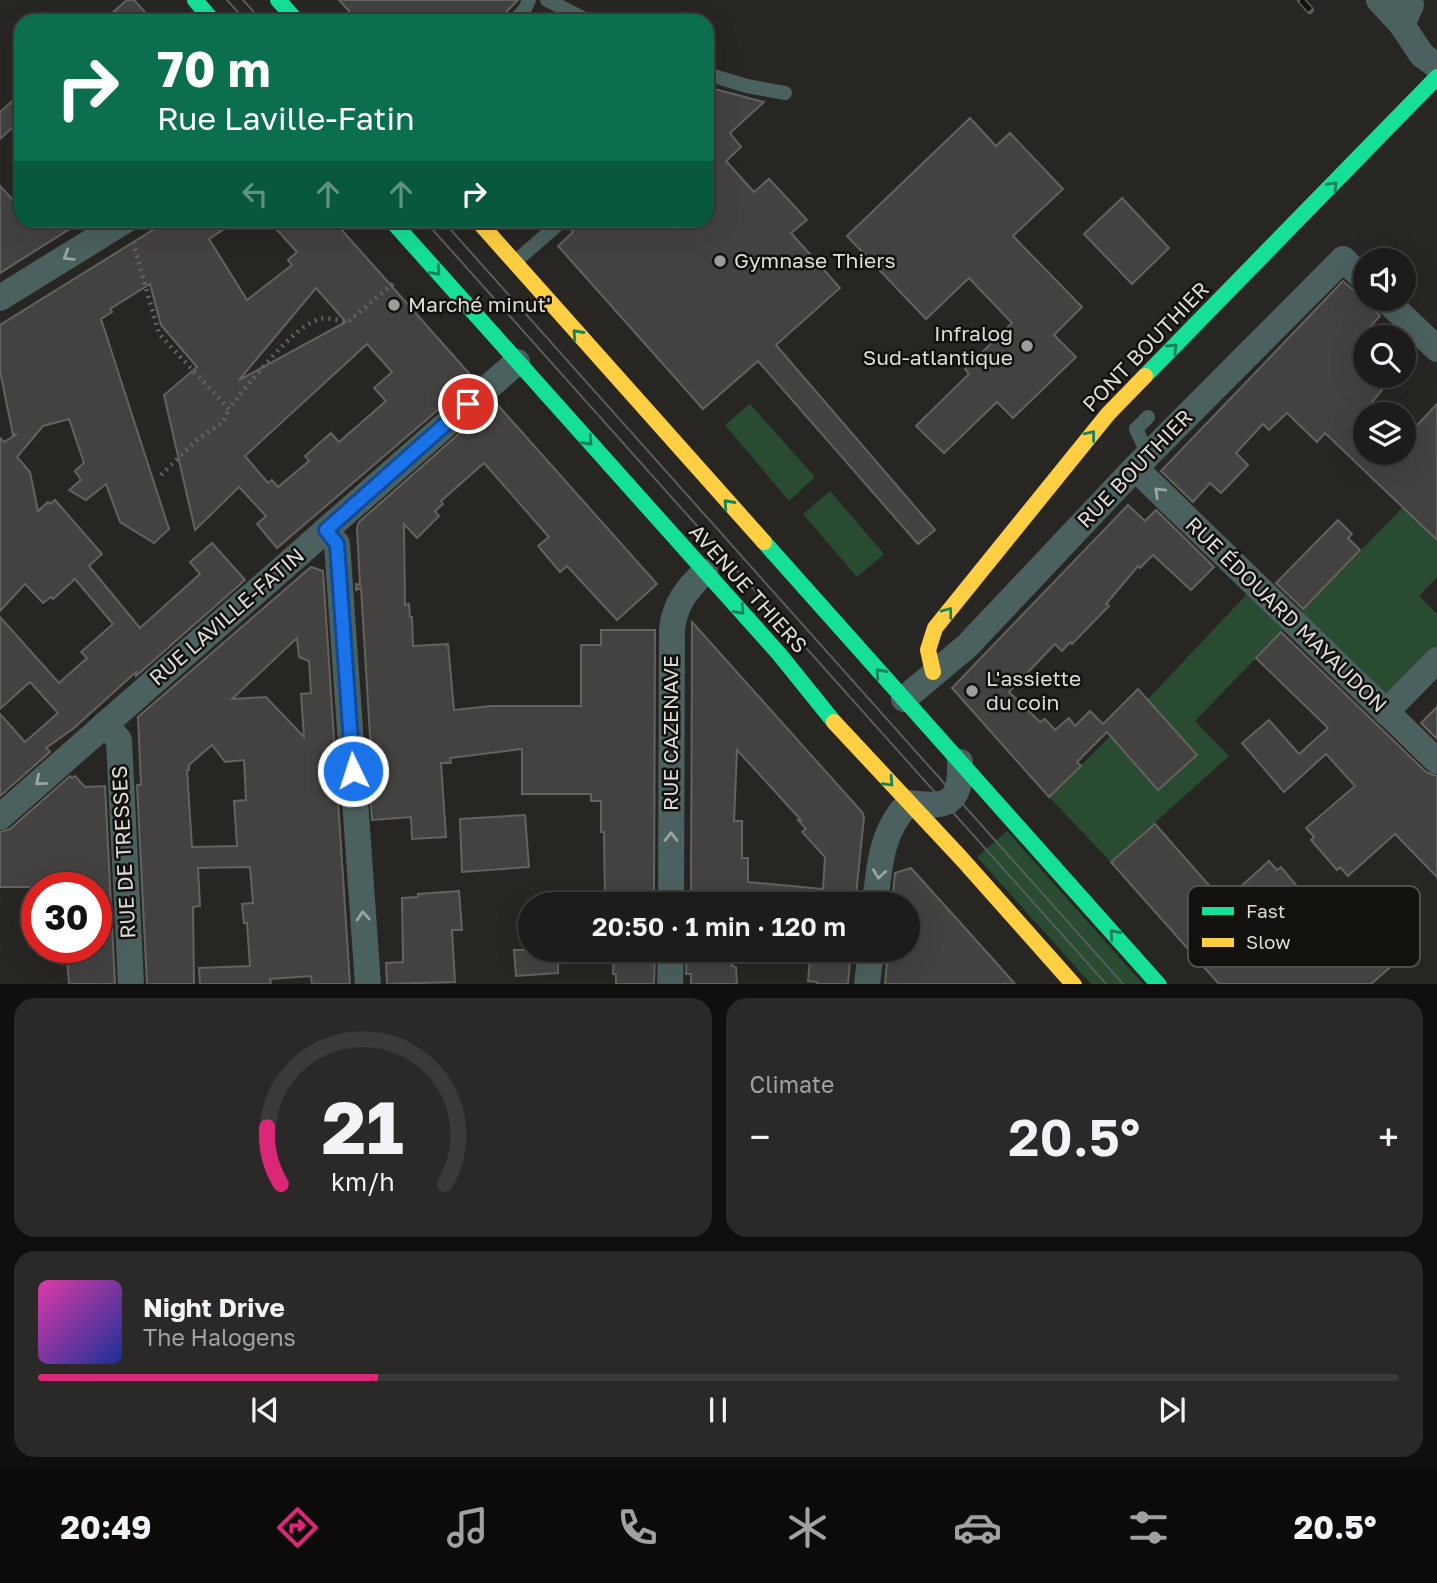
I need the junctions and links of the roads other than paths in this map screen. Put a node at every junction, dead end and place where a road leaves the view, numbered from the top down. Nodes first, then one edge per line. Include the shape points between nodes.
1 (195, 0) edge
2 (278, 0) edge
3 (547, 0) edge
4 (1379, 0) edge
5 (1410, 0) edge
6 (208, 14) edge
7 (291, 14) edge
8 (575, 14) edge
9 (1402, 25) junction
10 (1437, 66) edge
11 (714, 76) edge
12 (1437, 77) edge
13 (786, 93) dead end
14 (114, 228) edge
15 (398, 228) edge
16 (484, 228) edge
17 (554, 228) edge
18 (514, 263) junction
19 (1353, 269) edge
20 (0, 298) edge
21 (1397, 311) edge
22 (1437, 349) edge
23 (517, 362) junction
24 (1148, 417) dead end
25 (1141, 462) junction
26 (326, 530) junction
27 (705, 572) junction
28 (1437, 660) edge
29 (933, 672) junction
30 (904, 699) junction
31 (1386, 712) junction
32 (105, 724) junction
33 (1437, 761) edge
34 (960, 762) junction
35 (909, 803) junction
36 (0, 817) edge
37 (671, 892) edge
38 (876, 892) edge
39 (671, 962) edge
40 (870, 962) edge
41 (131, 984) edge
42 (368, 984) edge
43 (670, 984) edge
44 (867, 984) edge
45 (1073, 984) edge
46 (1158, 984) edge

1 - 6 street
2 - 7 street
3 - 8 lane
4 - 9 street
5 - 9 street
9 - 10 street via 1422,55
11 - 13 lane
29 -> 12 street, PONT BOUTHIER via 927,647 935,628 1108,414
14 -> 20 street
15 -> 23 street, AVENUE THIERS
16 - 18 street, AVENUE THIERS
17 - 18 lane
30 -> 18 street, AVENUE THIERS
19 - 25 street, RUE BOUTHIER via 1343,259
21 - 22 street
23 - 26 street, RUE LAVILLE-FATIN
23 -> 27 street, AVENUE THIERS
24 - 25 lane via 1136,429
25 - 29 street, RUE BOUTHIER via 967,646
31 -> 25 street, RUE ÉDOUARD MAYAUDON
26 - 32 street, RUE LAVILLE-FATIN
42 -> 26 street via 337,544
27 -> 35 street, AVENUE THIERS
37 -> 27 street, RUE CAZENAVE via 672,629 678,602
28 - 31 street
29 - 30 street, RUE BOUTHIER
30 - 34 street, AVENUE THIERS
31 - 33 street, RUE ÉDOUARD MAYAUDON
32 -> 36 street, RUE LAVILLE-FATIN
32 - 41 street, RUE DE TRESSES via 119,740
34 - 35 street via 961,782 945,804
46 -> 34 street, AVENUE THIERS
35 -> 38 street via 888,831
35 - 45 street, AVENUE THIERS
39 - 43 street
40 - 44 street

